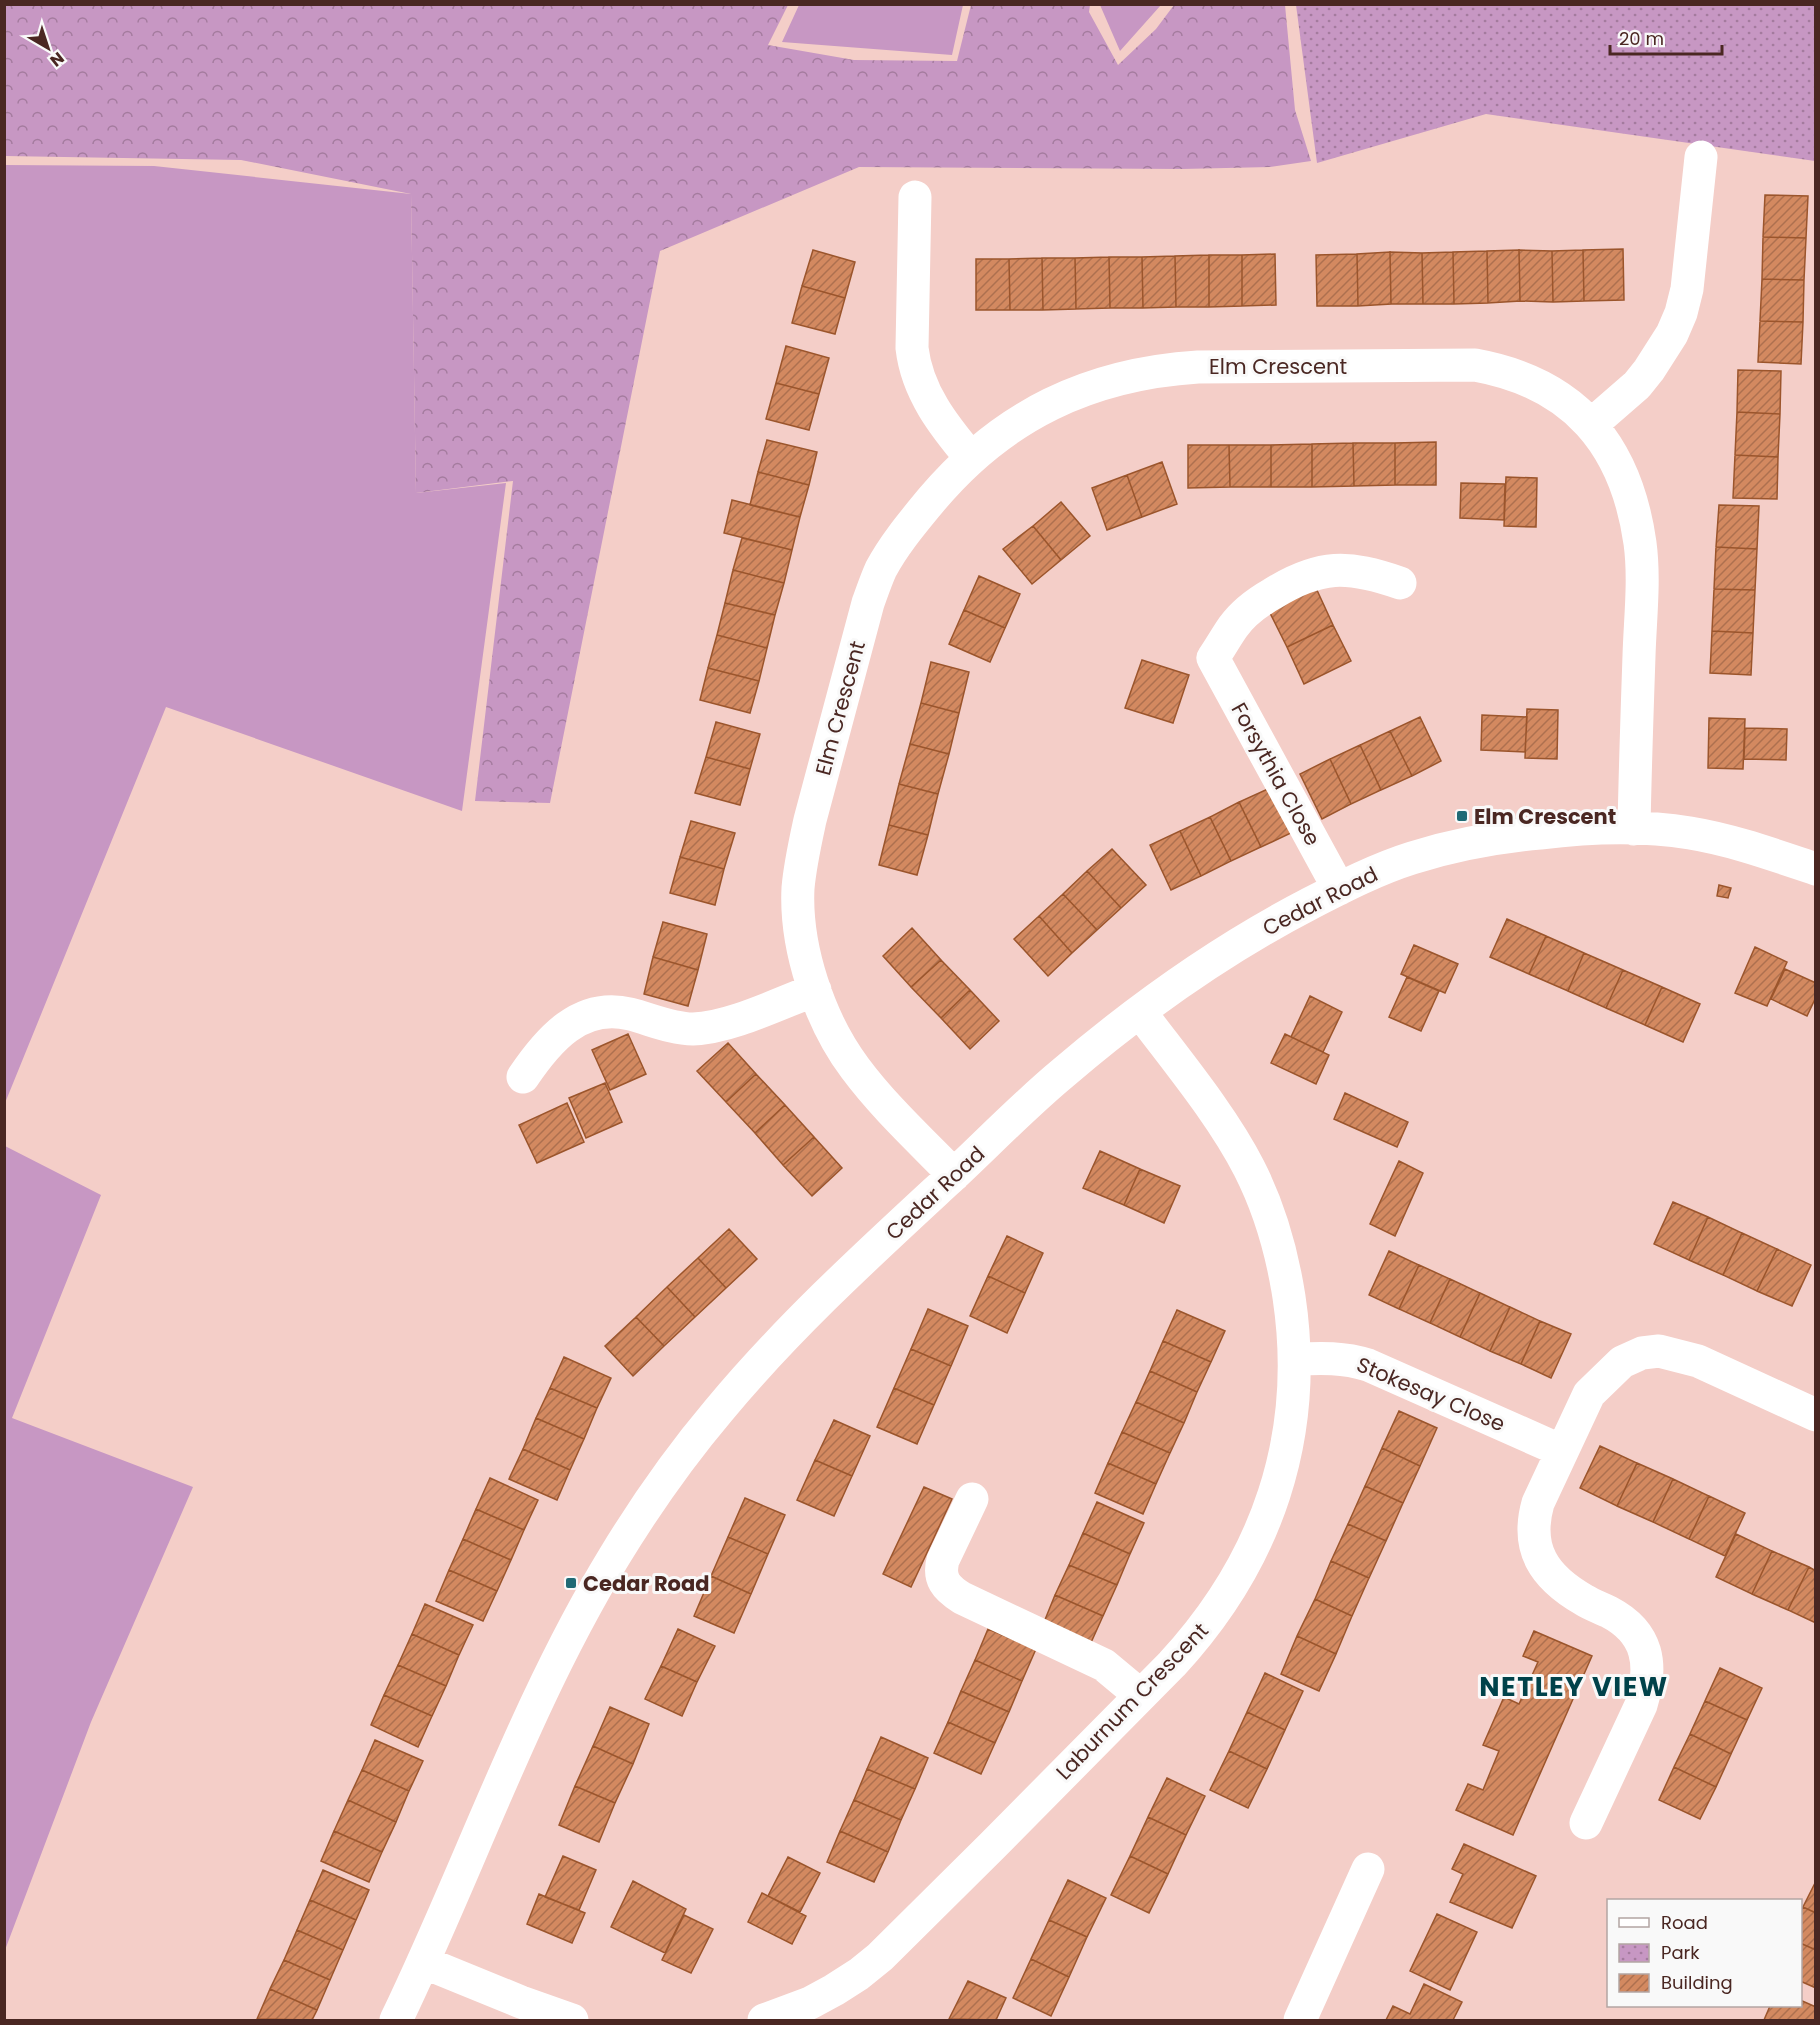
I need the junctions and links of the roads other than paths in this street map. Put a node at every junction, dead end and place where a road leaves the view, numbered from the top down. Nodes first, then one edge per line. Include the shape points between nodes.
1 (1701, 157) dead end
2 (915, 197) dead end
3 (1591, 425) junction
4 (972, 458) junction
5 (1401, 583) dead end
6 (1634, 829) junction
7 (1815, 869) edge
8 (1339, 889) junction
9 (815, 990) junction
10 (1140, 1012) junction
11 (523, 1077) dead end
12 (954, 1175) junction
13 (1295, 1359) junction
14 (1815, 1415) edge
15 (1562, 1451) junction
16 (972, 1499) dead end
17 (1140, 1695) junction
18 (1586, 1823) dead end
19 (1368, 1869) dead end
20 (423, 1962) junction
21 (823, 2010) edge
22 (396, 2020) edge
23 (572, 2020) edge
24 (764, 2020) edge
25 (1300, 2020) edge

1 - 3 street via 1681,313 1672,334 1637,385
2 - 4 street via 914,366 928,400
3 - 4 street, Elm Crescent via 1543,387 1497,369 1474,365 1159,369 1083,390 1036,411
3 - 6 street, Elm Crescent via 1620,468 1640,545
4 - 9 street, Elm Crescent via 944,485 897,544 868,603 802,856 799,919
5 - 8 street, Forsythia Close via 1348,571 1320,571 1294,580 1258,602 1234,625 1213,658
6 - 7 street, Cedar Road via 1689,833
6 - 8 street, Cedar Road via 1568,830 1453,847 1380,869
8 - 10 street, Cedar Road via 1235,946
9 - 11 street via 725,1023 690,1029 627,1013 597,1012 551,1040
9 - 12 street, Elm Crescent via 853,1066
10 - 12 street, Cedar Road via 1058,1076
10 - 13 street, Laburnum Crescent via 1222,1124 1266,1204 1286,1280
12 - 20 street, Cedar Road via 762,1361 712,1418 651,1502 577,1622
13 - 15 street, Stokesay Close via 1331,1357 1359,1362
13 - 17 street, Laburnum Crescent via 1291,1430 1283,1468 1256,1539 1237,1577 1199,1635
14 - 15 street via 1698,1361 1659,1351 1642,1353 1622,1362 1589,1394
15 - 18 street via 1533,1520 1533,1539 1539,1556 1565,1588 1633,1630 1642,1643 1648,1672 1641,1705
16 - 17 street via 940,1569 945,1585 962,1598 1104,1665
17 - 21 street, Laburnum Crescent
19 - 25 street
20 - 22 street, Cedar Road
20 - 23 street
21 - 24 street, Laburnum Crescent

